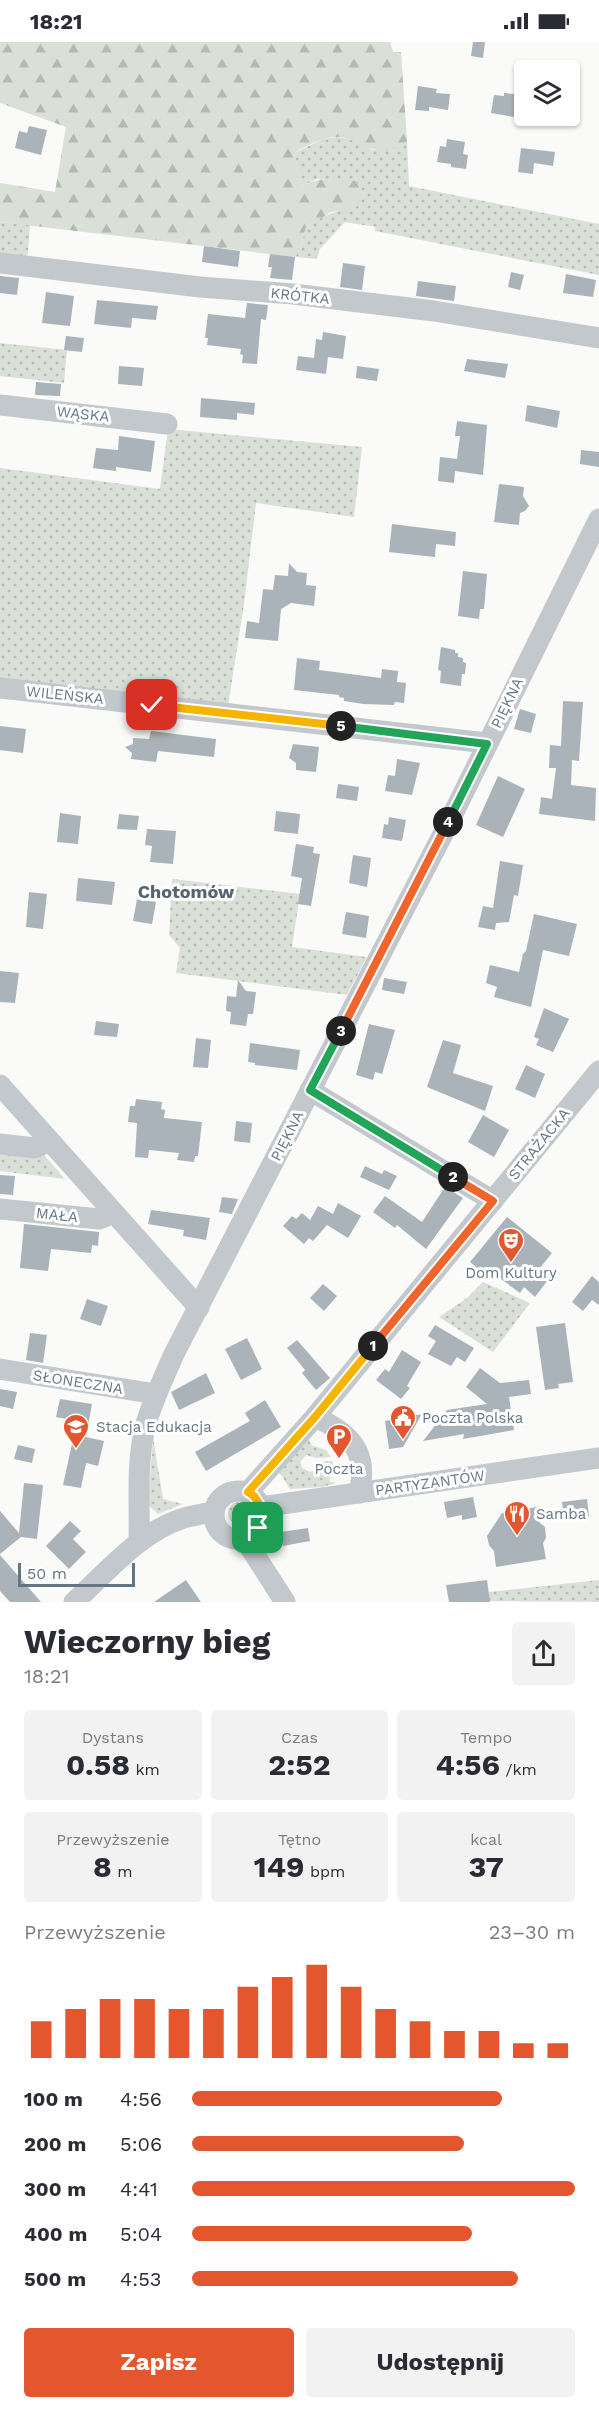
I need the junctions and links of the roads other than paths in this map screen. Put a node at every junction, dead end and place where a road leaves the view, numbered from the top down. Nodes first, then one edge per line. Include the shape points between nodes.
1 (0, 262) edge
2 (599, 338) edge
3 (0, 405) edge
4 (167, 424) dead end
5 (599, 519) edge
6 (0, 688) edge
7 (487, 744) junction
8 (599, 1071) edge
9 (0, 1085) edge
10 (310, 1090) junction
11 (50, 1141) junction
12 (0, 1144) edge
13 (493, 1201) junction
14 (0, 1209) edge
15 (113, 1213) junction
16 (199, 1308) junction
17 (0, 1369) edge
18 (156, 1394) junction
19 (315, 1417) junction
20 (599, 1458) edge
21 (359, 1493) junction
22 (255, 1500) junction
23 (214, 1512) junction
24 (244, 1538) junction
25 (139, 1542) junction
26 (74, 1602) edge
27 (285, 1602) edge

1 - 2 street, KRÓTKA via 434,311
3 - 4 street, WĄSKA
5 - 7 street, PIĘKNA
6 - 7 street, WILEŃSKA
7 - 10 street, PIĘKNA
8 - 13 street, STRAŻACKA
9 - 11 street
10 - 13 street
10 - 16 street, PIĘKNA
11 - 12 street via 35,1148
11 - 15 street
13 - 19 street, STRAŻACKA
14 - 15 street, MAŁA via 99,1220
15 - 16 street
16 - 18 street, PIĘKNA
17 - 18 street, SŁONECZNA
18 - 25 street, PIĘKNA via 145,1428 139,1475
19 - 21 street via 342,1430 352,1441 362,1470
19 - 22 street, STRAŻACKA
20 - 21 street, PARTYZANTÓW
21 - 22 street, PARTYZANTÓW
22 - 23 street via 237,1490 220,1498
22 - 24 street via 258,1528
23 - 24 street via 216,1524 224,1534
23 - 25 street via 183,1518
24 - 27 street
25 - 26 street

